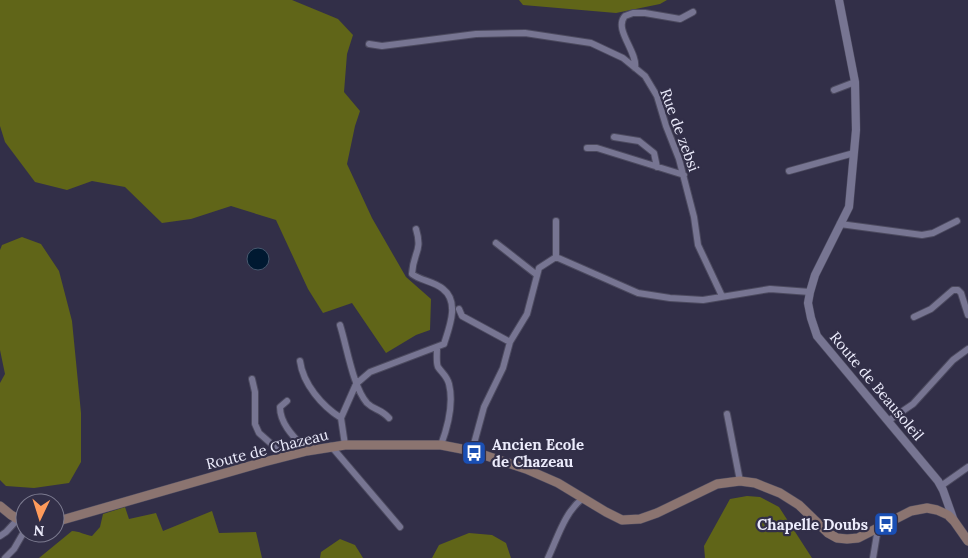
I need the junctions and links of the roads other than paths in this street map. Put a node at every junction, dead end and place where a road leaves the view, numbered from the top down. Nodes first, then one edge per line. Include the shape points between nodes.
1 (839, 0) edge
2 (693, 12) dead end
3 (369, 44) dead end
4 (635, 68) junction
5 (855, 82) junction
6 (834, 90) dead end
7 (614, 137) dead end
8 (587, 148) dead end
9 (854, 153) junction
10 (658, 167) junction
11 (789, 171) dead end
12 (684, 175) junction
13 (556, 220) dead end
14 (957, 221) dead end
15 (840, 224) junction
16 (416, 229) dead end
17 (496, 243) dead end
18 (556, 257) junction
19 (536, 275) junction
20 (810, 292) junction
21 (722, 296) junction
22 (459, 309) dead end
23 (968, 314) edge
24 (914, 317) dead end
25 (340, 326) dead end
26 (510, 342) junction
27 (436, 348) junction
28 (968, 349) edge
29 (300, 361) dead end
30 (252, 380) dead end
31 (356, 384) junction
32 (287, 401) dead end
33 (727, 414) dead end
34 (342, 418) junction
35 (389, 418) dead end
36 (888, 421) junction
37 (345, 444) junction
38 (441, 445) junction
39 (331, 446) junction
40 (307, 451) junction
41 (472, 451) junction
42 (281, 458) junction
43 (968, 467) edge
44 (740, 481) junction
45 (941, 486) junction
46 (583, 498) junction
47 (0, 506) edge
48 (15, 517) edge
49 (65, 519) edge
50 (954, 521) junction
51 (15, 525) edge
52 (400, 527) dead end
53 (878, 528) junction
54 (0, 536) edge
55 (968, 541) edge
56 (17, 543) edge
57 (5, 558) edge
58 (548, 558) edge
59 (873, 558) edge

1 - 5 street, Route de Beausoleil
2 - 4 street via 680,19 645,13 625,16 621,22 622,29 636,60
3 - 4 street, Rue de zebsi via 382,46 476,34 525,33 591,42 623,58
4 - 12 street, Rue de zebsi via 645,76 656,96
5 - 6 street
5 - 9 street, Route de Beausoleil
7 - 10 street via 639,141 654,152
8 - 10 street via 597,148
9 - 11 street
9 - 15 street, Route de Beausoleil via 849,207
10 - 12 street
12 - 21 street, Rue de zebsi via 698,245
13 - 18 street
14 - 15 street via 922,235
15 - 20 street, Route de Beausoleil via 814,275
16 - 27 street via 419,250 412,274 444,289 450,300 452,314 444,344
17 - 19 street
18 - 19 street via 539,268
18 - 21 street via 638,293 703,300
19 - 26 street via 527,314
20 - 21 street via 770,289
20 - 36 street, Route de Beausoleil via 808,303 817,336
22 - 26 street via 462,316
23 - 24 street via 961,293 953,290 931,309
25 - 31 street
26 - 41 street via 503,368 484,406
27 - 31 street via 370,372
27 - 38 street via 437,366 449,382 450,401 448,425
28 - 36 street via 953,360 913,404
29 - 34 street via 312,388 330,410
30 - 42 street via 254,424
31 - 34 street
31 - 35 street via 368,404
32 - 40 street via 280,408 282,419
33 - 44 street
34 - 37 street
36 - 45 street, Route de Beausoleil
37 - 38 main road, Route de Chazeau
37 - 39 main road, Route de Chazeau
38 - 41 main road, Route de Chazeau
39 - 40 main road, Route de Chazeau
39 - 52 street
40 - 42 main road, Route de Chazeau
41 - 46 main road, Route de Chazeau via 526,469
42 - 49 main road, Route de Chazeau
43 - 45 street
44 - 46 main road, Route de Chazeau via 717,484 663,511 634,520 616,518
44 - 53 main road, Route de Chazeau via 780,492 837,538 858,538
45 - 50 street, Route de Beausoleil
46 - 58 street via 571,510
47 - 48 main road
50 - 53 main road, Route de Chazeau via 937,510 922,509 911,511
50 - 55 main road, Route de Chazeau
51 - 54 street
53 - 59 street
56 - 57 street

